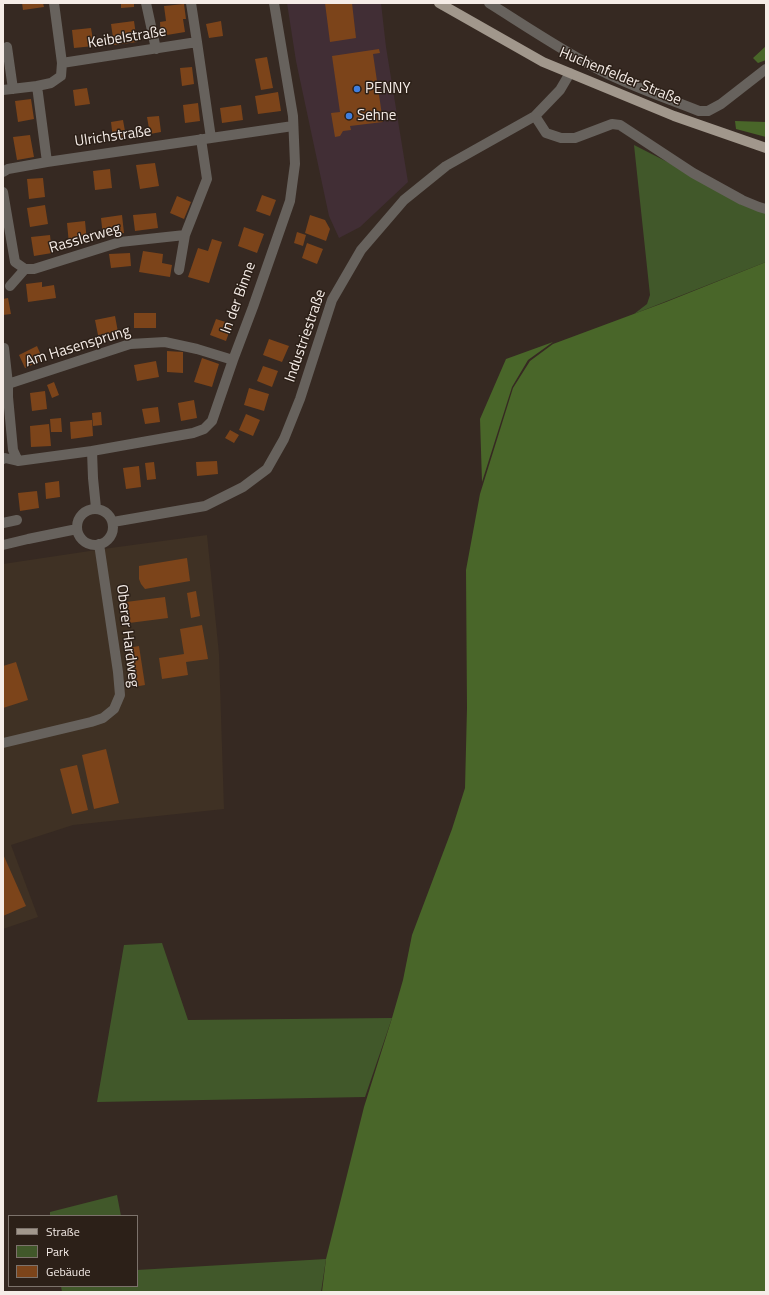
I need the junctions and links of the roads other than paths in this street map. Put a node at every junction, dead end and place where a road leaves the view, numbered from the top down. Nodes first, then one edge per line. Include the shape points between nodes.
1 (54, 3) edge
2 (190, 3) edge
3 (274, 3) edge
4 (439, 3) edge
5 (489, 3) edge
6 (146, 5) edge
7 (198, 42) junction
8 (7, 47) dead end
9 (156, 49) junction
10 (62, 63) junction
11 (766, 68) edge
12 (570, 73) junction
13 (38, 86) junction
14 (8, 90) edge
15 (535, 116) junction
16 (293, 126) junction
17 (206, 138) junction
18 (766, 148) edge
19 (48, 162) junction
20 (3, 172) edge
21 (3, 192) edge
22 (763, 207) edge
23 (184, 235) junction
24 (25, 269) junction
25 (179, 270) dead end
26 (10, 286) dead end
27 (4, 348) dead end
28 (232, 360) junction
29 (8, 384) junction
30 (92, 451) junction
31 (3, 459) edge
32 (18, 461) junction
33 (96, 508) junction
34 (17, 520) dead end
35 (3, 522) edge
36 (113, 522) junction
37 (77, 529) junction
38 (99, 544) junction
39 (3, 545) edge
40 (3, 743) edge

1 - 10 street
2 - 7 street
3 - 16 street, In der Binne
4 - 12 main road, Huchenfelder Straße via 542,62
5 - 11 street via 595,68 699,111 708,111 721,104
6 - 9 street
7 - 9 street, Keibelstraße
7 - 17 street
8 - 14 street
9 - 10 street, Keibelstraße
10 - 13 street via 61,76 51,83
12 - 15 street, Industriestraße via 560,90
12 - 18 main road, Huchenfelder Straße via 674,116
13 - 14 street
13 - 19 street
15 - 22 street via 546,133 561,138 575,138 612,124 620,125 693,173
15 - 36 street, Industriestraße via 446,166 404,200 361,250 332,300 300,399 284,439 267,469 243,487 205,506
16 - 17 street, Ulrichstraße
16 - 28 street, In der Binne via 295,164 290,201
17 - 19 street, Ulrichstraße
17 - 23 street via 207,179
19 - 20 street
21 - 24 street via 15,262
23 - 24 street, Rasslerweg via 120,242 34,269
23 - 25 street
24 - 26 street
27 - 29 street
28 - 29 street, Am Hasensprung via 165,342 130,344
28 - 30 street, In der Binne via 212,421 204,429
29 - 32 street via 13,450
30 - 32 street
30 - 33 street
31 - 32 street
33 - 36 street via 105,511
33 - 37 street via 83,513 78,520
34 - 35 street
36 - 38 street via 109,538
37 - 38 street via 82,540 93,545
37 - 39 street
38 - 40 street, Oberer Hardweg via 118,672 120,695 114,708 103,718 91,722

